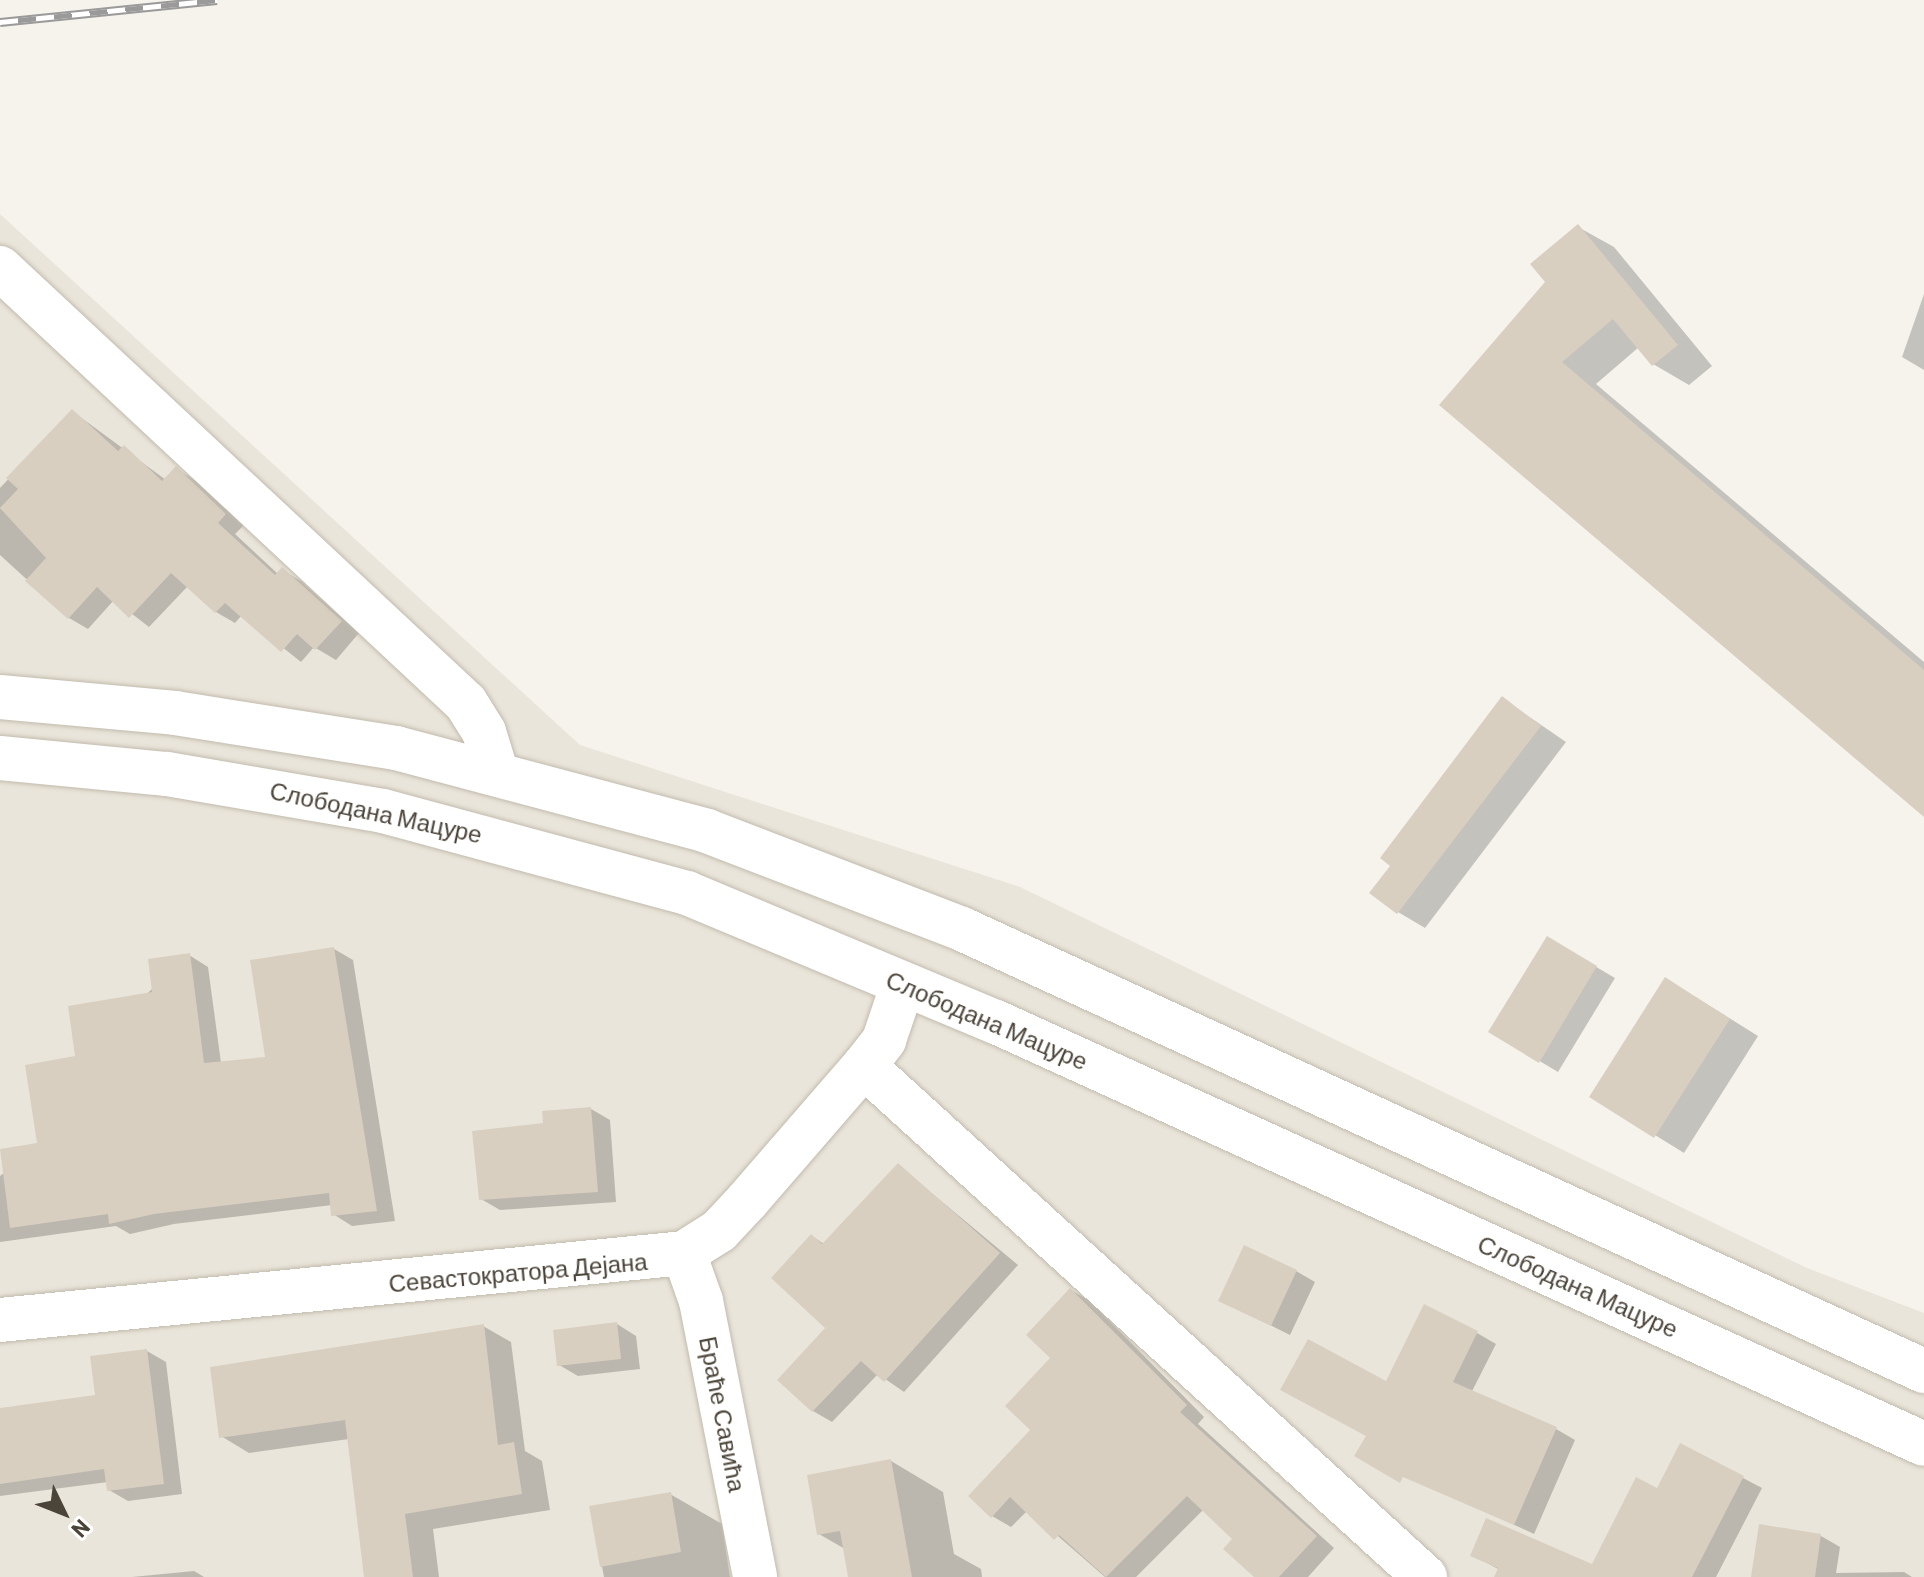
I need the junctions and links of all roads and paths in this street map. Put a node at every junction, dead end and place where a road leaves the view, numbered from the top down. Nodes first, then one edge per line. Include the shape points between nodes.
1 (0, 268) edge
2 (0, 697) edge
3 (0, 758) edge
4 (496, 771) junction
5 (903, 984) junction
6 (864, 1066) junction
7 (684, 1253) junction
8 (0, 1320) edge
9 (1924, 1371) edge
10 (1924, 1444) edge
11 (755, 1577) edge
12 (1425, 1577) edge

1 - 4 street via 466,703 484,732
2 - 4 street via 60,699 301,730
3 - 5 street, Слободана Мацуре via 264,788 480,833 687,893
4 - 9 street via 707,831 962,929
5 - 6 street via 884,1040
5 - 10 street, Слободана Мацуре
6 - 7 street via 728,1221
6 - 12 street
7 - 8 street, Севастократора Дејана
7 - 11 street, Браће Савића via 701,1301

